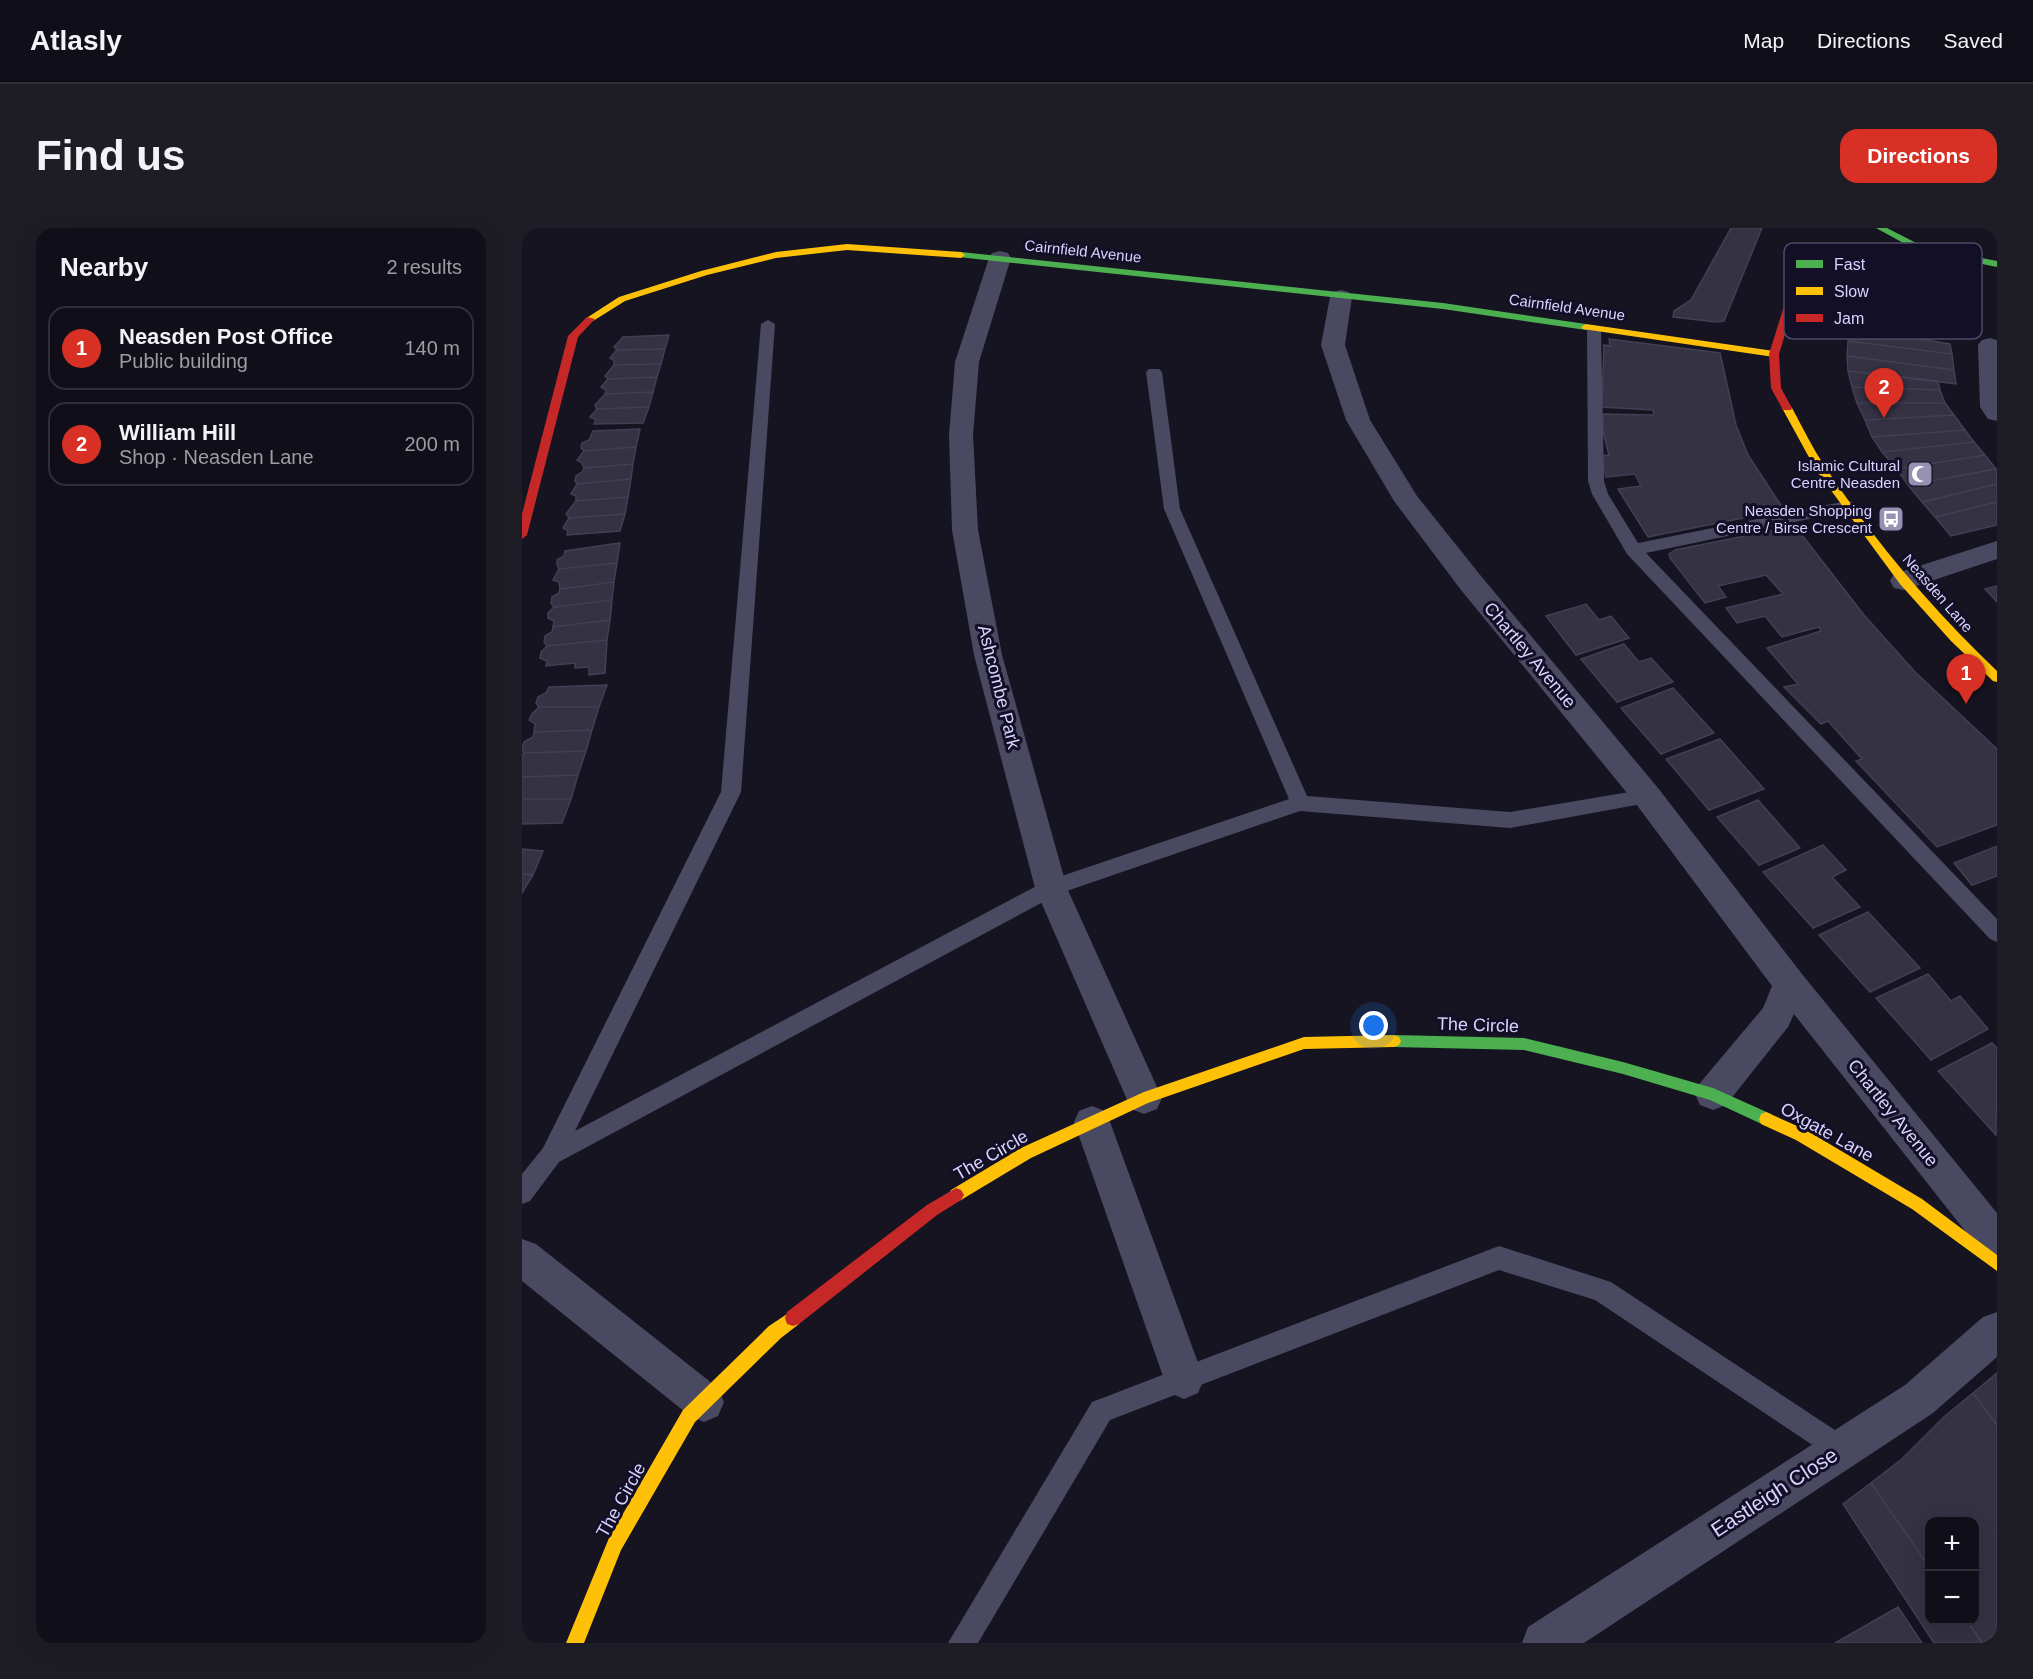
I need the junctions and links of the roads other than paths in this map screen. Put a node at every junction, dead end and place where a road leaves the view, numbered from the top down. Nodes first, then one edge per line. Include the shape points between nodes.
1 (1880, 228) edge
2 (1845, 232) dead end
3 (1833, 243) edge
4 (1909, 243) edge
5 (1000, 258) junction
6 (1982, 261) edge
7 (1997, 264) edge
8 (1341, 297) junction
9 (1784, 322) edge
10 (768, 324) dead end
11 (1594, 328) junction
12 (1990, 345) dead end
13 (1774, 354) junction
14 (1154, 372) dead end
15 (1997, 414) edge
16 (1847, 506) junction
17 (522, 535) edge
18 (1997, 549) edge
19 (1633, 550) junction
20 (1904, 581) junction
21 (1997, 678) edge
22 (1647, 796) junction
23 (1300, 803) junction
24 (1051, 888) junction
25 (1997, 933) edge
26 (1790, 984) junction
27 (1623, 1068) joint
28 (1713, 1094) junction
29 (1144, 1098) junction
30 (1092, 1122) junction
31 (551, 1155) junction
32 (522, 1193) edge
33 (1997, 1242) edge
34 (522, 1257) edge
35 (1997, 1264) edge
36 (1997, 1331) edge
37 (1184, 1379) junction
38 (704, 1402) junction
39 (1841, 1449) junction
40 (575, 1643) edge
41 (962, 1643) edge
42 (1544, 1643) edge

1 - 4 street
2 - 3 street, Neasden Lane via 1834,237
5 - 8 street, Cairnfield Avenue
5 - 17 street, Cairnfield Avenue via 835,248 776,255 622,299 573,336
5 - 24 street, Ashcombe Park via 967,362 961,435 965,530 988,655
6 - 7 street
8 - 11 street, Cairnfield Avenue via 1443,306
8 - 22 street, Chartley Avenue via 1333,345 1358,420 1407,501
9 - 13 street, Neasden Lane
10 - 31 lane via 731,792
11 - 13 street, Cairnfield Avenue
11 - 19 lane via 1596,481
12 - 15 street via 1992,408
13 - 16 street, Neasden Lane via 1776,388 1820,468
14 - 23 lane via 1172,509
16 - 19 lane
16 - 20 street, Neasden Lane
18 - 20 street
19 - 25 lane
20 - 21 street, Neasden Lane via 1954,638
22 - 23 lane via 1510,820
22 - 26 street, Chartley Avenue
23 - 24 lane
24 - 29 street, Ashcombe Park
24 - 31 lane
26 - 28 street via 1776,1017
26 - 33 street, Chartley Avenue
27 - 28 street, Oxgate Lane
27 - 29 street, The Circle via 1524,1044 1304,1043
28 - 35 street, Oxgate Lane via 1801,1135 1917,1204
29 - 30 street, The Circle
30 - 37 street
30 - 38 street, The Circle via 1026,1153 932,1210 775,1332
31 - 32 lane
34 - 38 street
36 - 39 street, Eastleigh Close via 1919,1399
37 - 39 lane via 1498,1258 1602,1290
37 - 41 lane via 1101,1411
38 - 40 street, The Circle via 690,1416 615,1544
39 - 42 street, Eastleigh Close

